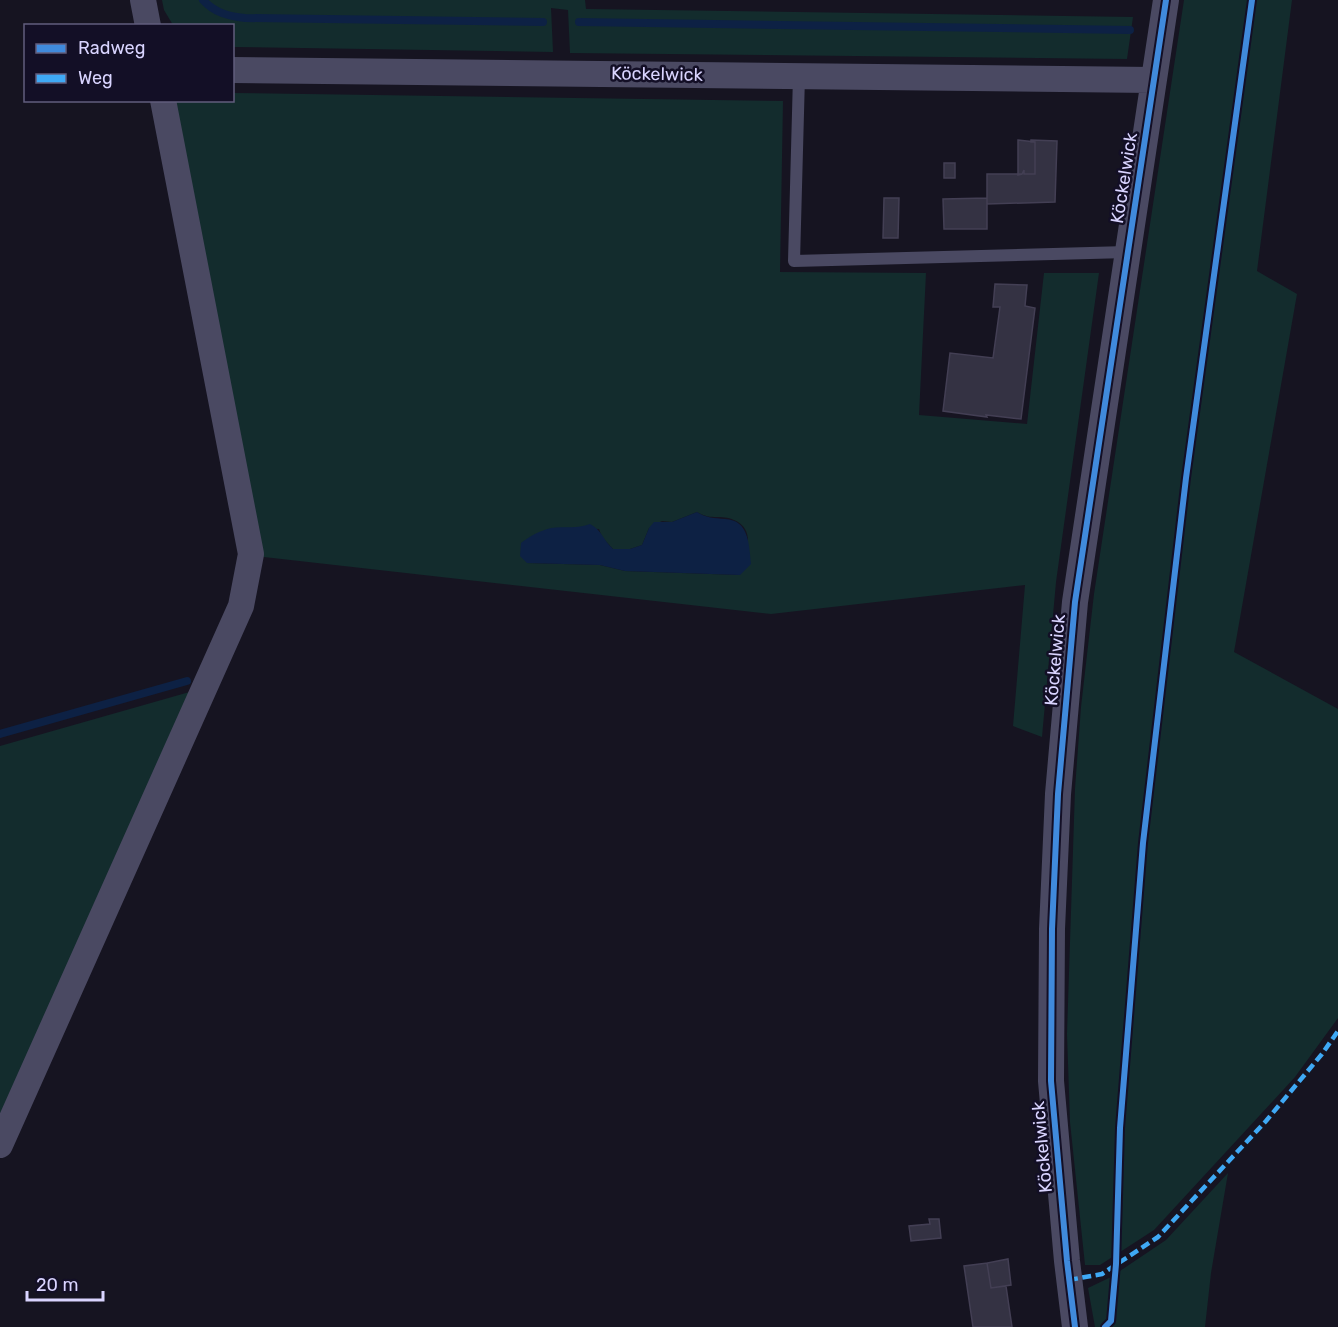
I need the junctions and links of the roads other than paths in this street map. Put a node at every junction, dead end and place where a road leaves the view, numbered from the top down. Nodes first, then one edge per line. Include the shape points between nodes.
1 (143, 0) edge
2 (1166, 0) edge
3 (148, 24) edge
4 (234, 70) edge
5 (799, 76) junction
6 (1154, 80) junction
7 (163, 102) edge
8 (1127, 252) junction
9 (0, 1145) edge
10 (1075, 1327) edge

1 - 3 street
2 - 6 street, Köckelwick
4 - 5 street, Köckelwick
5 - 6 street, Köckelwick
5 - 8 lane via 794,261
6 - 8 street, Köckelwick
7 - 9 street via 251,554 241,606
8 - 10 street, Köckelwick via 1075,602 1057,817 1052,1081

